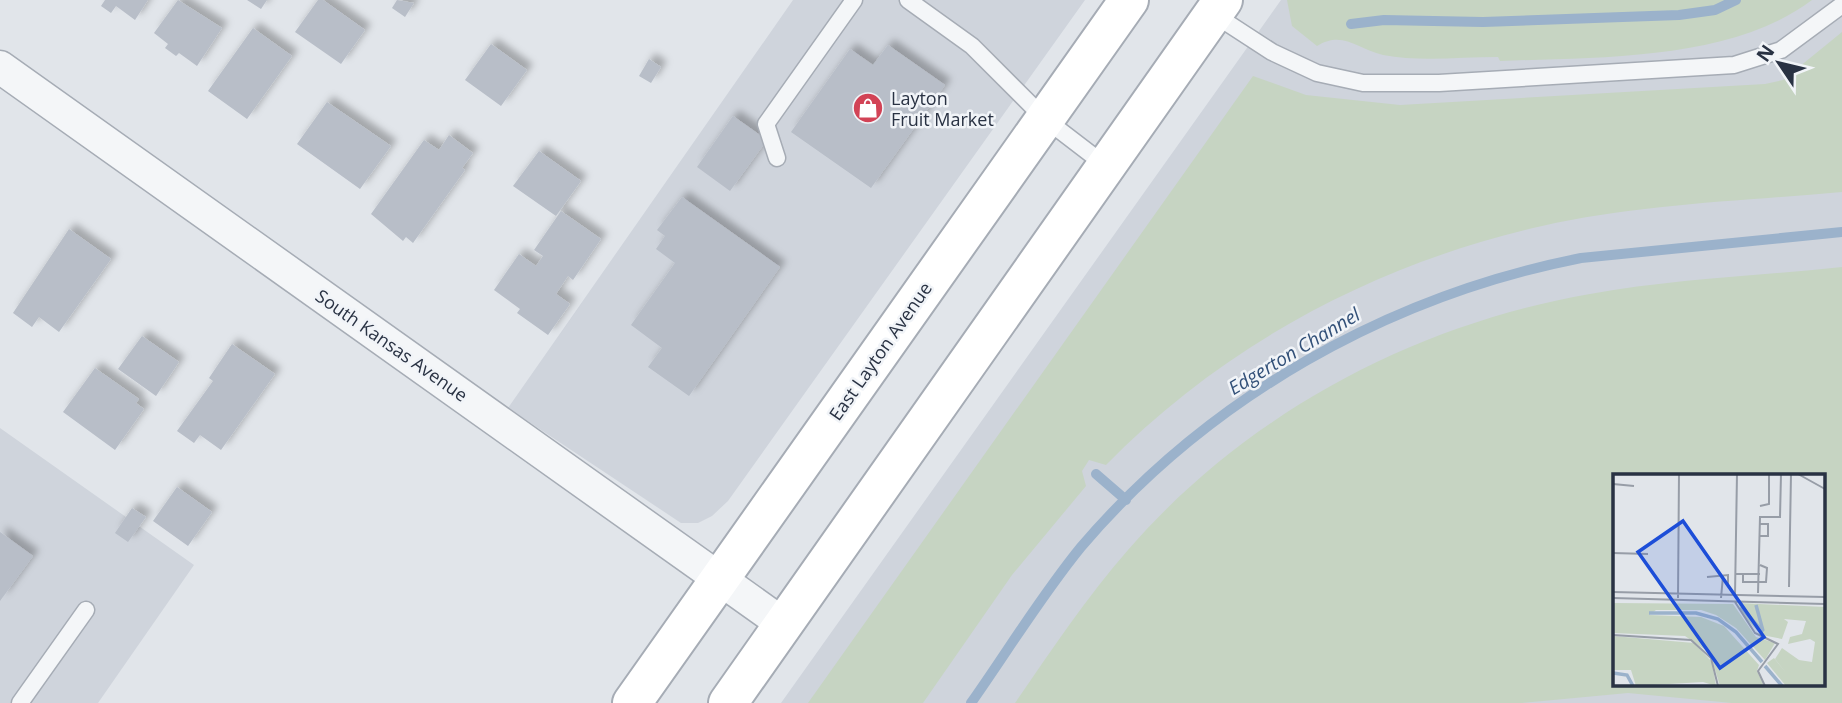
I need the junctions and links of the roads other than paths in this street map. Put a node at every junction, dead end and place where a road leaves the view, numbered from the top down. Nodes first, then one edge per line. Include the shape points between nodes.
1 (854, 0) edge
2 (908, 0) edge
3 (1129, 0) edge
4 (1210, 4) edge
5 (1842, 5) edge
6 (0, 67) edge
7 (1045, 119) junction
8 (777, 158) dead end
9 (1105, 165) junction
10 (719, 579) junction
11 (86, 610) dead end
12 (783, 624) junction
13 (20, 703) edge
14 (632, 703) edge
15 (728, 703) edge

1 - 8 lane via 766,124
2 - 7 lane via 972,46
3 - 7 main road, East Layton Avenue
4 - 5 lane via 1252,41 1317,73 1363,83 1439,83 1734,65 1781,50
4 - 9 main road
6 - 10 street, South Kansas Avenue
7 - 9 lane
7 - 10 main road, East Layton Avenue
9 - 12 main road
10 - 12 street, South Kansas Avenue
10 - 14 main road, East Layton Avenue
11 - 13 lane
12 - 15 main road

